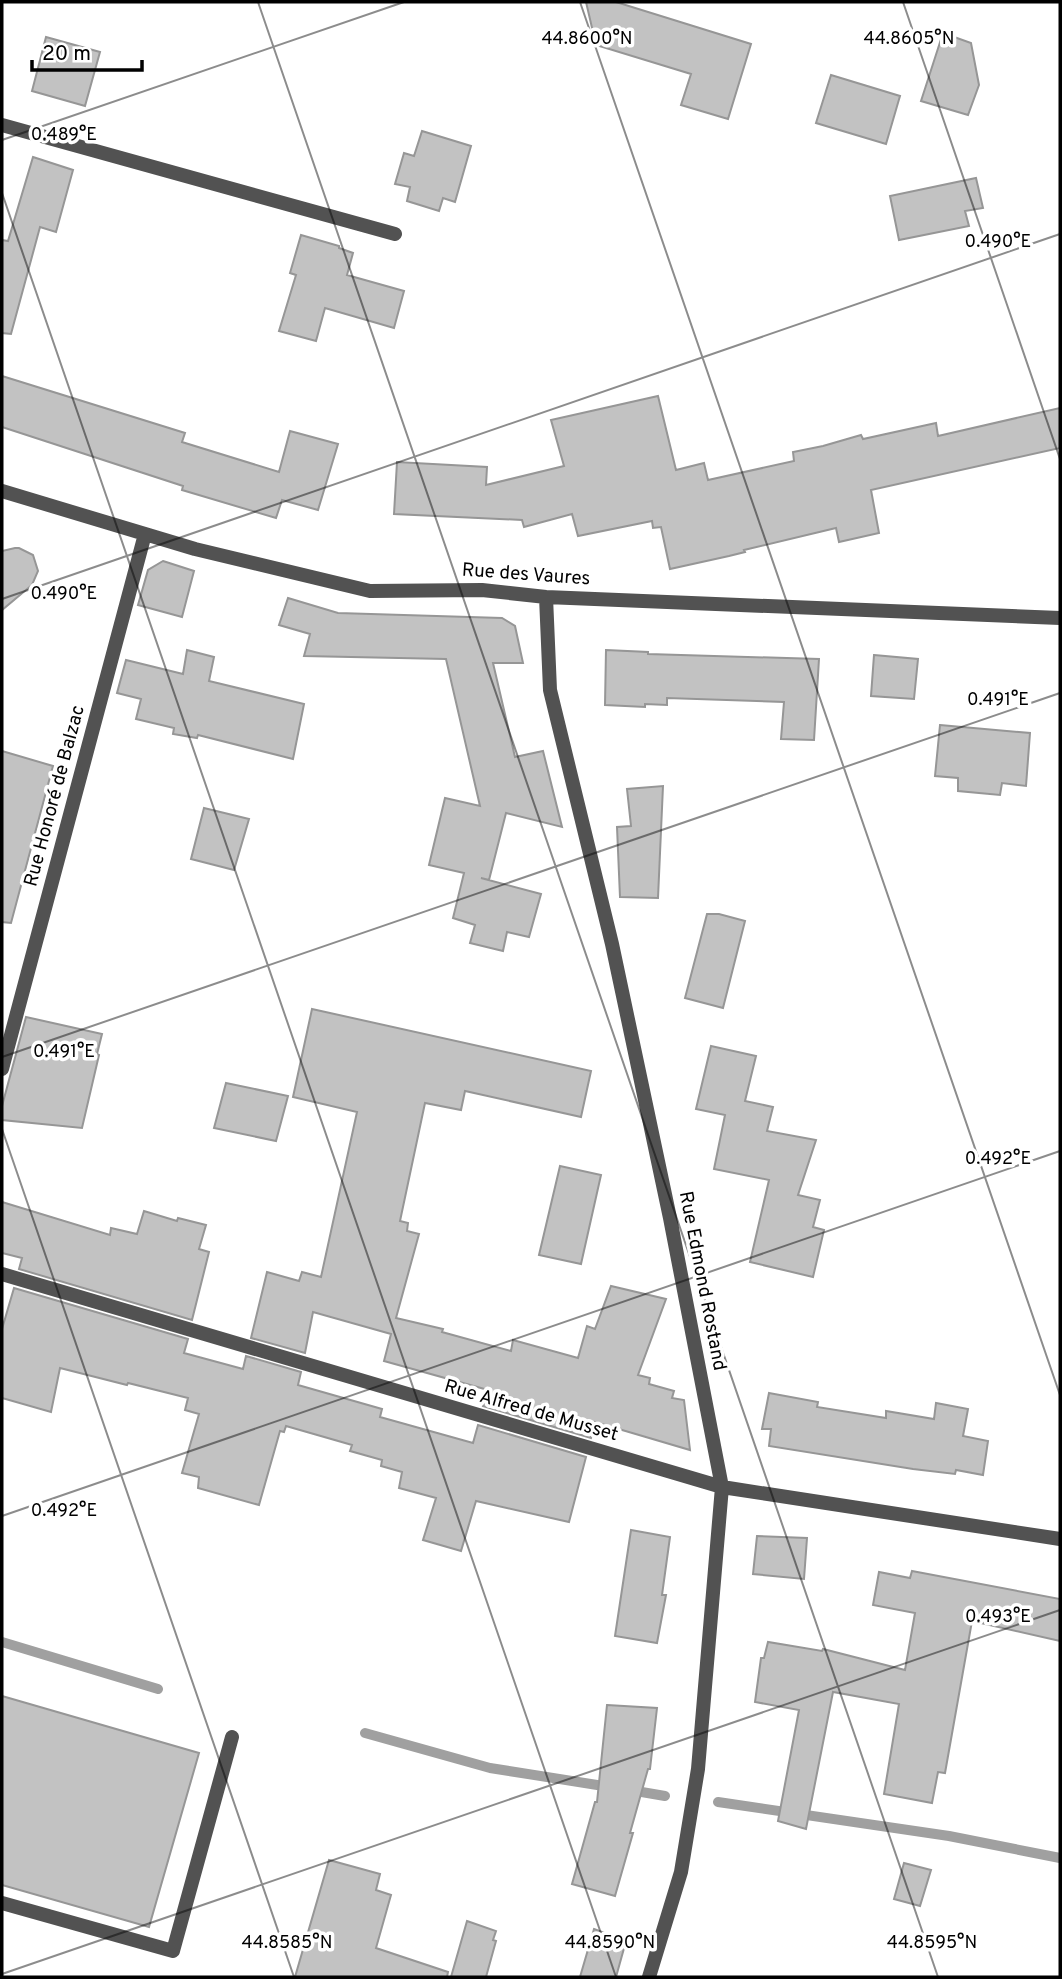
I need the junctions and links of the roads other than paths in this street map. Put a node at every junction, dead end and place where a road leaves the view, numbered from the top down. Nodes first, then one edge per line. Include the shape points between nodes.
1 (2, 125) edge
2 (395, 234) dead end
3 (2, 491) edge
4 (145, 534) junction
5 (546, 597) junction
6 (1060, 618) edge
7 (2, 1069) edge
8 (2, 1274) edge
9 (722, 1487) junction
10 (1060, 1539) edge
11 (232, 1737) dead end
12 (2, 1903) edge
13 (649, 1977) edge

1 - 2 street
3 - 4 street, Rue des Vaures
4 - 5 street, Rue des Vaures via 370,591 482,590
4 - 7 street, Rue Honoré de Balzac
5 - 6 street, Rue des Vaures
5 - 9 street, Rue Edmond Rostand via 550,690 612,944
8 - 9 street, Rue Alfred de Musset
9 - 10 street, Rue Alfred de Musset
9 - 13 street, Rue Edmond Rostand via 698,1769 681,1872
11 - 12 street via 173,1951

